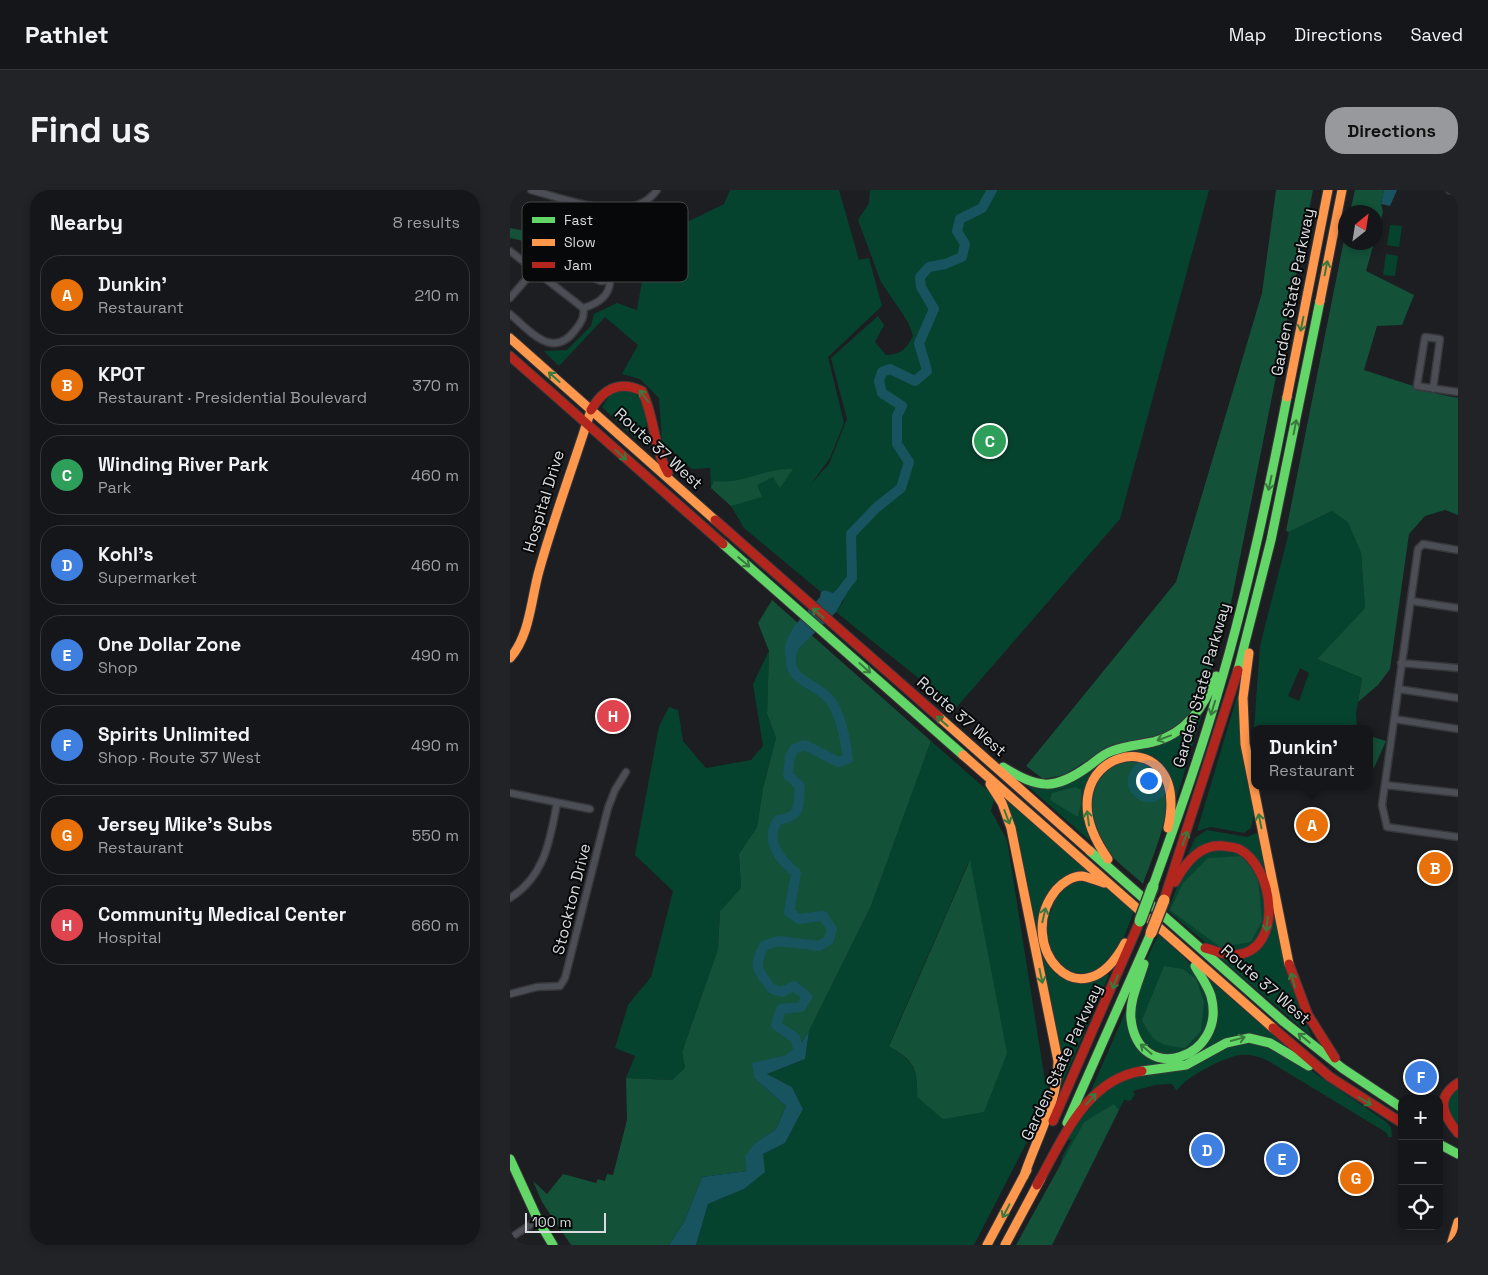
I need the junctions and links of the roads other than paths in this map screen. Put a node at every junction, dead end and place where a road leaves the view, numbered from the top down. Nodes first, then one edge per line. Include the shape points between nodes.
1 (531, 190) edge
2 (657, 190) edge
3 (1328, 190) edge
4 (1342, 190) edge
5 (1449, 190) edge
6 (545, 192) edge
7 (1458, 192) edge
8 (581, 202) edge
9 (646, 202) edge
10 (510, 251) edge
11 (522, 260) edge
12 (524, 282) edge
13 (551, 282) edge
14 (609, 282) edge
15 (510, 298) edge
16 (583, 308) junction
17 (510, 314) edge
18 (510, 338) edge
19 (510, 356) edge
20 (1433, 388) junction
21 (1458, 392) edge
22 (591, 410) junction
23 (585, 423) junction
24 (1289, 458) junction
25 (689, 497) junction
26 (1257, 542) junction
27 (1458, 550) edge
28 (798, 601) junction
29 (1411, 601) junction
30 (1458, 608) edge
31 (832, 632) junction
32 (510, 658) edge
33 (1401, 663) junction
34 (1458, 668) edge
35 (1398, 689) junction
36 (1458, 698) edge
37 (1394, 719) junction
38 (1458, 729) edge
39 (978, 753) junction
40 (971, 763) junction
41 (1251, 770) edge
42 (626, 772) dead end
43 (1385, 785) junction
44 (1255, 790) edge
45 (510, 793) edge
46 (1458, 793) edge
47 (557, 802) junction
48 (590, 809) dead end
49 (1458, 837) edge
50 (1118, 875) junction
51 (1153, 886) junction
52 (510, 898) edge
53 (1125, 898) junction
54 (1164, 900) junction
55 (1140, 921) junction
56 (1152, 933) junction
57 (1194, 942) junction
58 (1182, 948) junction
59 (510, 994) edge
60 (1342, 1068) junction
61 (1330, 1077) junction
62 (1458, 1084) edge
63 (1398, 1105) edge
64 (1398, 1120) edge
65 (1443, 1128) edge
66 (1458, 1134) edge
67 (1443, 1146) edge
68 (1458, 1154) edge
69 (510, 1159) edge
70 (513, 1176) edge
71 (1024, 1176) junction
72 (1037, 1185) junction
73 (538, 1220) junction
74 (1458, 1222) edge
75 (510, 1238) edge
76 (553, 1245) edge
77 (987, 1245) edge
78 (1005, 1245) edge
79 (1451, 1245) edge

1 - 6 street
2 - 9 street
3 -> 26 main road, Garden State Parkway
24 -> 4 main road, Garden State Parkway
5 - 7 street
6 - 8 street
10 - 11 street
12 - 15 street
13 - 16 street
14 - 16 street via 604,298
16 - 17 street via 577,328 556,344 536,337
22 -> 18 main road, Route 37 West
19 - 23 main road, Route 37 West
20 - 20 street via 1417,386 1424,337 1440,339
20 - 21 street
22 - 23 main road, Hospital Drive
22 - 25 main road, Route 37 West
25 -> 22 main road, Hospital Drive via 668,474 658,455 652,415 642,391 626,384 614,386 599,398
23 -> 28 main road, Route 37 West
23 - 32 main road, Hospital Drive via 539,571 523,635
41 -> 24 main road via 1245,740 1243,698
54 -> 24 main road, Garden State Parkway via 1235,680
25 - 28 main road, Route 37 West
26 -> 39 main road via 1214,682 1196,714 1181,730 1161,740 1112,751 1069,780 1053,785 1030,782
26 -> 51 main road, Garden State Parkway via 1215,703
27 - 29 street via 1423,544 1419,547
28 - 31 main road, Route 37 West
29 - 30 street
29 - 33 street
39 -> 31 main road, Route 37 West
31 -> 40 main road, Route 37 West
33 - 34 street
33 - 35 street
35 - 36 street
35 - 37 street
37 - 38 street
37 - 43 street
39 - 50 main road, Route 37 West
40 - 53 main road, Route 37 West
40 -> 71 main road via 994,789 1011,828 1058,1061 1054,1095
42 - 59 street, Stockton Drive via 608,808 565,978 560,986 537,987
43 - 46 street
43 - 49 street via 1382,805 1387,827
60 -> 44 main road via 1311,1022 1294,984
45 - 47 street
47 - 48 street
47 - 52 street via 543,862 528,884
50 -> 51 main road via 1092,834 1087,818 1090,786 1099,770 1113,759 1130,755 1143,757 1155,764 1171,791 1170,820
50 - 57 main road, Route 37 West
51 - 55 main road, Garden State Parkway, bridge
55 -> 53 main road via 1117,956 1093,976 1080,979 1068,976 1051,960 1043,942 1042,922 1050,897 1058,886 1071,878 1089,877
53 - 58 main road, Route 37 West
54 - 56 main road, Garden State Parkway, bridge
54 -> 57 main road via 1186,864 1207,848 1231,846 1244,851 1256,863 1265,881 1268,903 1267,929 1259,944 1246,954 1235,957
55 -> 71 main road, Garden State Parkway via 1087,1047
58 -> 56 main road via 1208,987 1213,1006 1212,1023 1206,1041 1195,1052 1181,1059 1164,1059 1141,1046 1131,1022 1133,1001
56 - 72 main road, Garden State Parkway
60 -> 57 main road, Route 37 West via 1284,1022
58 - 61 main road, Route 37 West
60 - 63 main road, Route 37 West
61 -> 64 main road, Route 37 West
72 -> 61 main road via 1087,1103 1124,1075 1184,1066 1233,1040 1247,1037 1276,1046
62 - 66 main road via 1447,1093 1443,1104 1448,1122
65 - 66 main road
67 - 68 main road
69 - 70 main road
70 - 73 main road
71 -> 77 main road, Garden State Parkway
72 - 78 main road, Garden State Parkway
73 - 75 street
73 - 76 main road
74 - 79 main road

